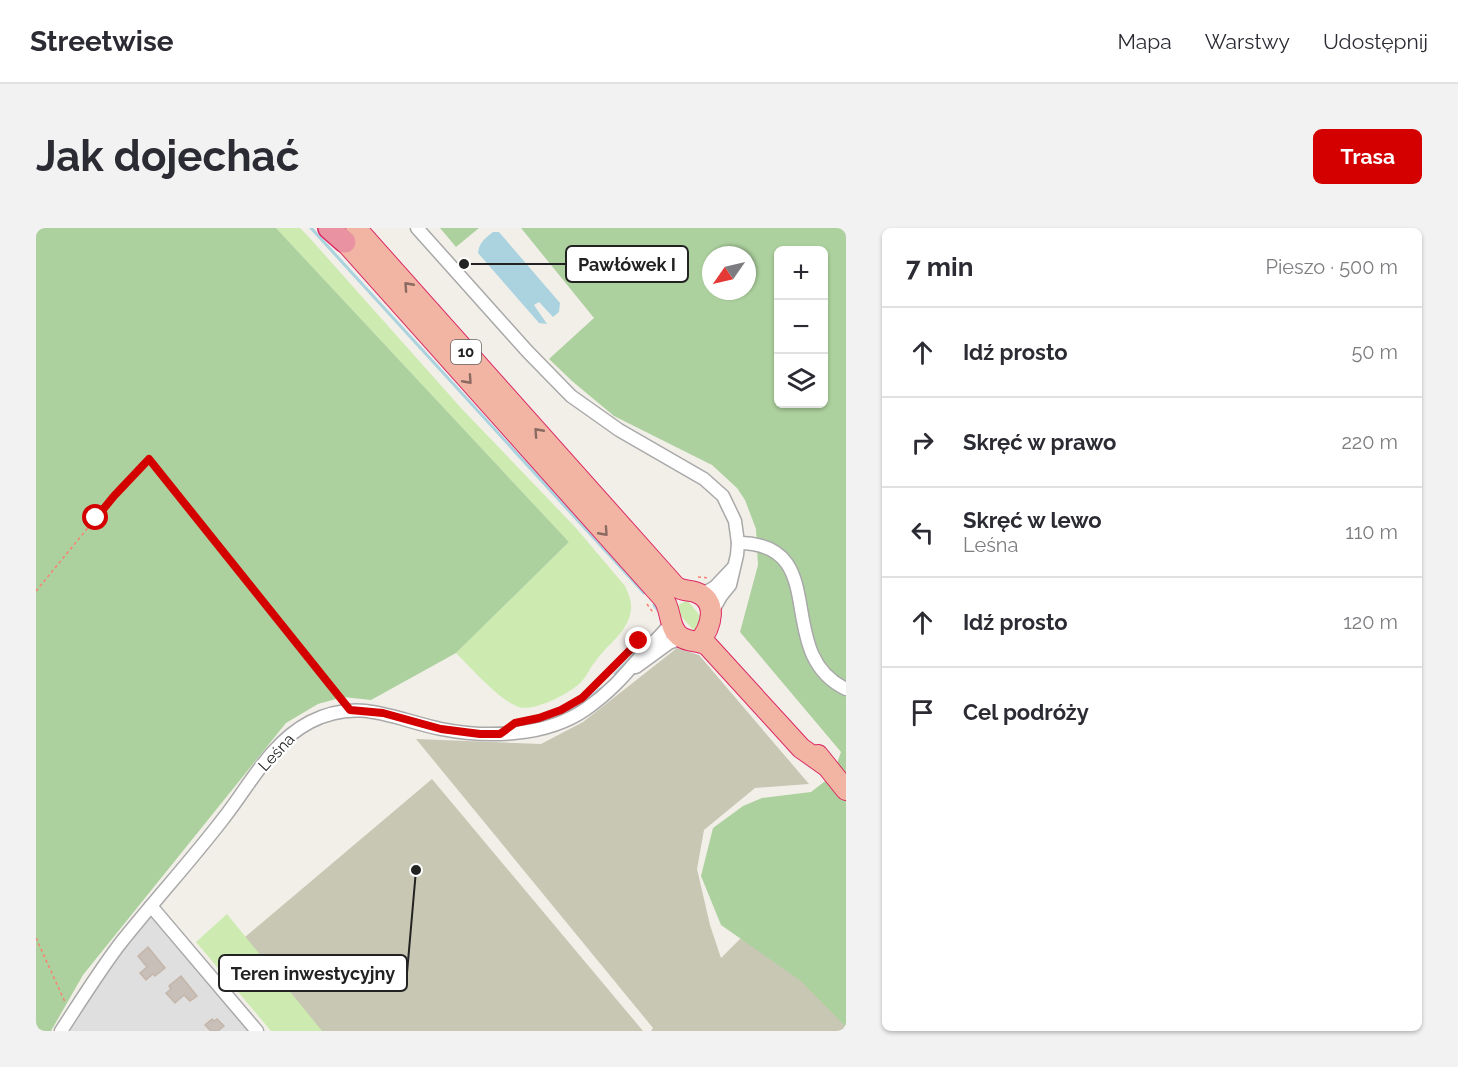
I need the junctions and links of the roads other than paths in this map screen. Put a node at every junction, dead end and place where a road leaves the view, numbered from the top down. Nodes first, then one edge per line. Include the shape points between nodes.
1 (329, 228) edge
2 (424, 230) edge
3 (351, 235) edge
4 (738, 543) junction
5 (734, 567) junction
6 (693, 593) junction
7 (711, 618) junction
8 (676, 626) junction
9 (630, 671) junction
10 (846, 689) edge
11 (825, 765) junction
12 (846, 790) edge
13 (151, 906) junction
14 (60, 1031) edge
15 (257, 1031) edge

1 - 3 highway, 10
2 - 4 street via 528,352 571,396 717,490 732,512
6 -> 3 highway, 10 via 676,587
3 -> 8 highway, 10 via 657,591
4 - 5 street
4 - 10 street via 769,547 787,562 797,587 813,658 831,680
5 - 6 street via 715,587
5 - 7 street via 730,585
6 - 7 highway, 10 via 708,602
6 - 8 highway via 674,602
7 - 8 highway via 708,631
7 - 11 highway, 10 via 721,639 804,733
8 - 9 street, Leśna via 641,656
8 - 9 street, Leśna via 669,643
8 - 11 highway, 10 via 708,646 801,748
9 - 13 street, Leśna via 592,704 566,720 518,732 461,732 383,713 350,710 311,722 277,747 224,819
11 - 12 highway, 10
13 - 14 street, Leśna
13 - 15 street

